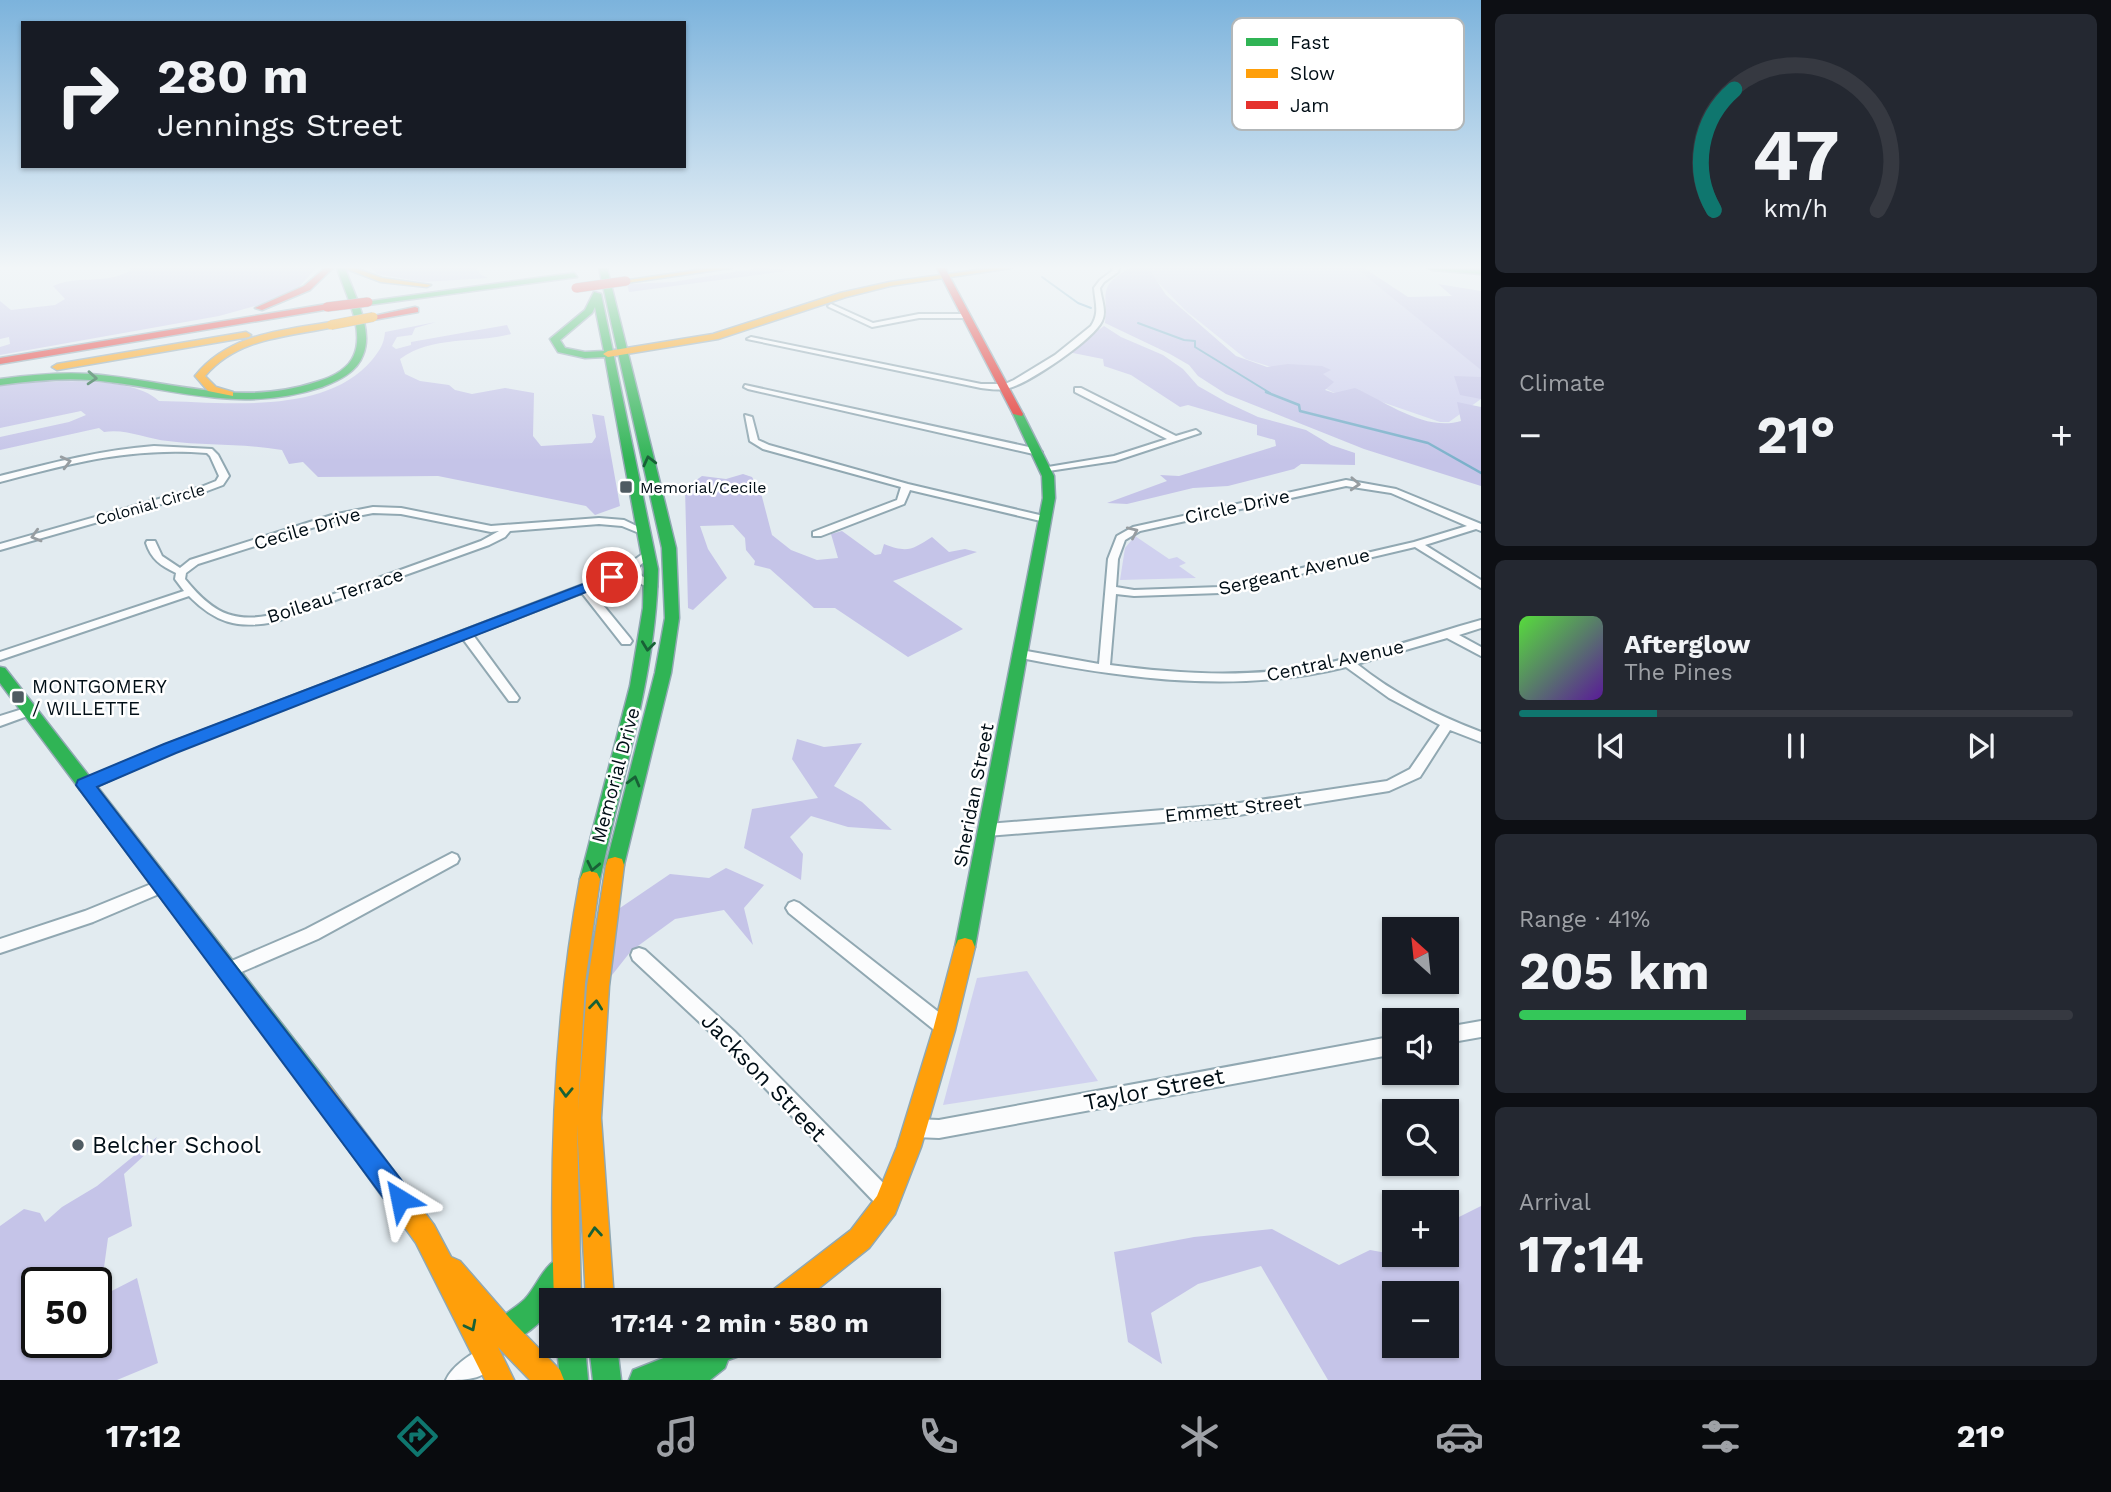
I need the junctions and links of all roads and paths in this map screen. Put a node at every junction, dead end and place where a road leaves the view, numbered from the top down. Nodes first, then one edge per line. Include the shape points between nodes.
1 (151, 332) edge
2 (216, 332) edge
3 (253, 332) edge
4 (284, 332) edge
5 (351, 332) edge
6 (359, 332) edge
7 (563, 332) edge
8 (609, 332) edge
9 (612, 332) edge
10 (729, 332) edge
11 (974, 332) edge
12 (1087, 332) edge
13 (751, 339) dead end
14 (615, 353) junction
15 (29, 356) junction
16 (0, 361) edge
17 (0, 380) edge
18 (748, 387) dead end
19 (1004, 387) junction
20 (1078, 390) dead end
21 (748, 417) dead end
22 (1196, 433) dead end
23 (1174, 439) junction
24 (1038, 452) junction
25 (1045, 470) junction
26 (0, 479) edge
27 (906, 486) junction
28 (1045, 519) junction
29 (1478, 527) edge
30 (506, 529) junction
31 (644, 532) junction
32 (817, 534) dead end
33 (150, 543) dead end
34 (1417, 544) junction
35 (0, 547) edge
36 (648, 553) junction
37 (181, 572) junction
38 (612, 577) junction
39 (1481, 585) edge
40 (652, 586) junction
41 (583, 587) junction
42 (1110, 590) junction
43 (191, 592) junction
44 (1481, 624) edge
45 (466, 633) junction
46 (1447, 634) junction
47 (626, 640) dead end
48 (1481, 652) edge
49 (1021, 654) junction
50 (0, 656) edge
51 (1346, 662) junction
52 (1104, 670) junction
53 (0, 672) edge
54 (513, 698) dead end
55 (29, 711) junction
56 (0, 721) edge
57 (1447, 724) junction
58 (1481, 737) edge
59 (85, 785) junction
60 (987, 830) junction
61 (452, 859) dead end
62 (161, 886) junction
63 (794, 908) dead end
64 (0, 946) edge
65 (639, 955) dead end
66 (226, 971) junction
67 (944, 1027) junction
68 (1481, 1029) edge
69 (1459, 1033) edge
70 (1382, 1047) edge
71 (914, 1128) junction
72 (887, 1201) junction
73 (429, 1243) junction
74 (566, 1258) junction
75 (567, 1288) edge
76 (599, 1288) edge
77 (798, 1288) edge
78 (503, 1332) junction
79 (487, 1357) junction
80 (572, 1358) edge
81 (604, 1358) edge
82 (699, 1358) edge
83 (715, 1358) edge
84 (457, 1380) edge
85 (500, 1380) edge
86 (550, 1380) edge
87 (574, 1380) edge
88 (607, 1380) edge
89 (643, 1380) edge
90 (688, 1380) edge

1 - 15 main road
2 - 15 main road
3 - 17 main road
4 - 5 main road via 224,353 202,370 202,382 218,392 267,394 315,382 344,363 352,348
17 -> 6 main road via 85,377 222,400 259,399 311,388 339,375 360,350
7 - 14 main road via 555,339 561,350
8 - 14 main road, Memorial Drive
9 - 14 main road, Memorial Drive
10 - 14 main road
11 - 19 main road, Sheridan Street
12 - 19 street via 1037,370
13 - 19 street
14 - 31 main road, Memorial Drive
76 -> 14 main road, Memorial Drive via 589,1118 599,974 616,855 663,673 672,618 669,548
15 - 16 main road
18 - 24 street
19 - 24 main road, Sheridan Street
20 - 23 street
21 - 27 street via 754,441 766,447
22 - 23 street
23 - 25 street via 1115,458
24 - 25 main road, Sheridan Street
25 - 28 main road, Sheridan Street via 1049,498
26 -> 35 street, Colonial Circle via 140,447 209,451 225,475 220,483 204,489
27 - 28 street
27 - 32 street via 901,502
28 - 49 main road, Sheridan Street
29 - 34 street, Sergeant Avenue
42 -> 29 street, Circle Drive via 1116,547 1129,532 1346,483 1393,491
30 - 31 street, Cecile Drive via 599,521 624,523
30 - 37 street, Cecile Drive via 401,511 365,510 194,562
30 - 43 street, Boileau Terrace via 485,543 263,619 230,620
31 - 36 main road, Memorial Drive
33 - 37 street, Boileau Terrace via 165,565
34 - 39 street
34 - 42 street, Sergeant Avenue via 1220,590
36 - 38 street
36 - 40 main road, Memorial Drive
37 - 43 street, Boileau Terrace via 180,579
38 - 40 street via 633,576
38 - 41 street
40 -> 74 main road, Memorial Drive via 646,662 599,836 575,970 565,1128
41 - 45 street
41 - 47 street
42 - 52 street, Circle Drive
43 - 50 street
44 - 46 street, Central Avenue
45 - 54 street
45 - 59 street
46 - 48 street
46 - 51 street, Central Avenue
49 - 52 street, Central Avenue
49 - 60 main road, Sheridan Street
51 - 52 street, Central Avenue via 1254,677 1150,676
51 - 57 street
53 - 55 main road
55 - 56 street
55 - 59 main road
57 - 58 street
57 - 60 street, Emmett Street via 1415,773 1389,786 1226,811
59 - 62 main road
60 - 67 main road, Sheridan Street via 966,943
61 - 66 street via 312,934
62 - 64 street via 88,917
62 - 66 main road
63 - 67 street
65 - 72 street, Jackson Street via 729,1038
66 - 73 main road via 371,1158
67 - 71 main road, Sheridan Street
68 - 69 street
70 - 71 street, Taylor Street via 939,1129
71 - 72 main road, Sheridan Street
72 - 77 main road, Sheridan Street via 860,1238
73 - 78 main road
73 -> 79 main road
74 - 75 main road, Memorial Drive
74 - 78 main road, Memorial Drive via 541,1306
78 - 86 main road
79 - 84 street
79 - 85 main road
80 - 87 main road
81 - 88 main road
82 - 89 main road
83 - 90 main road

